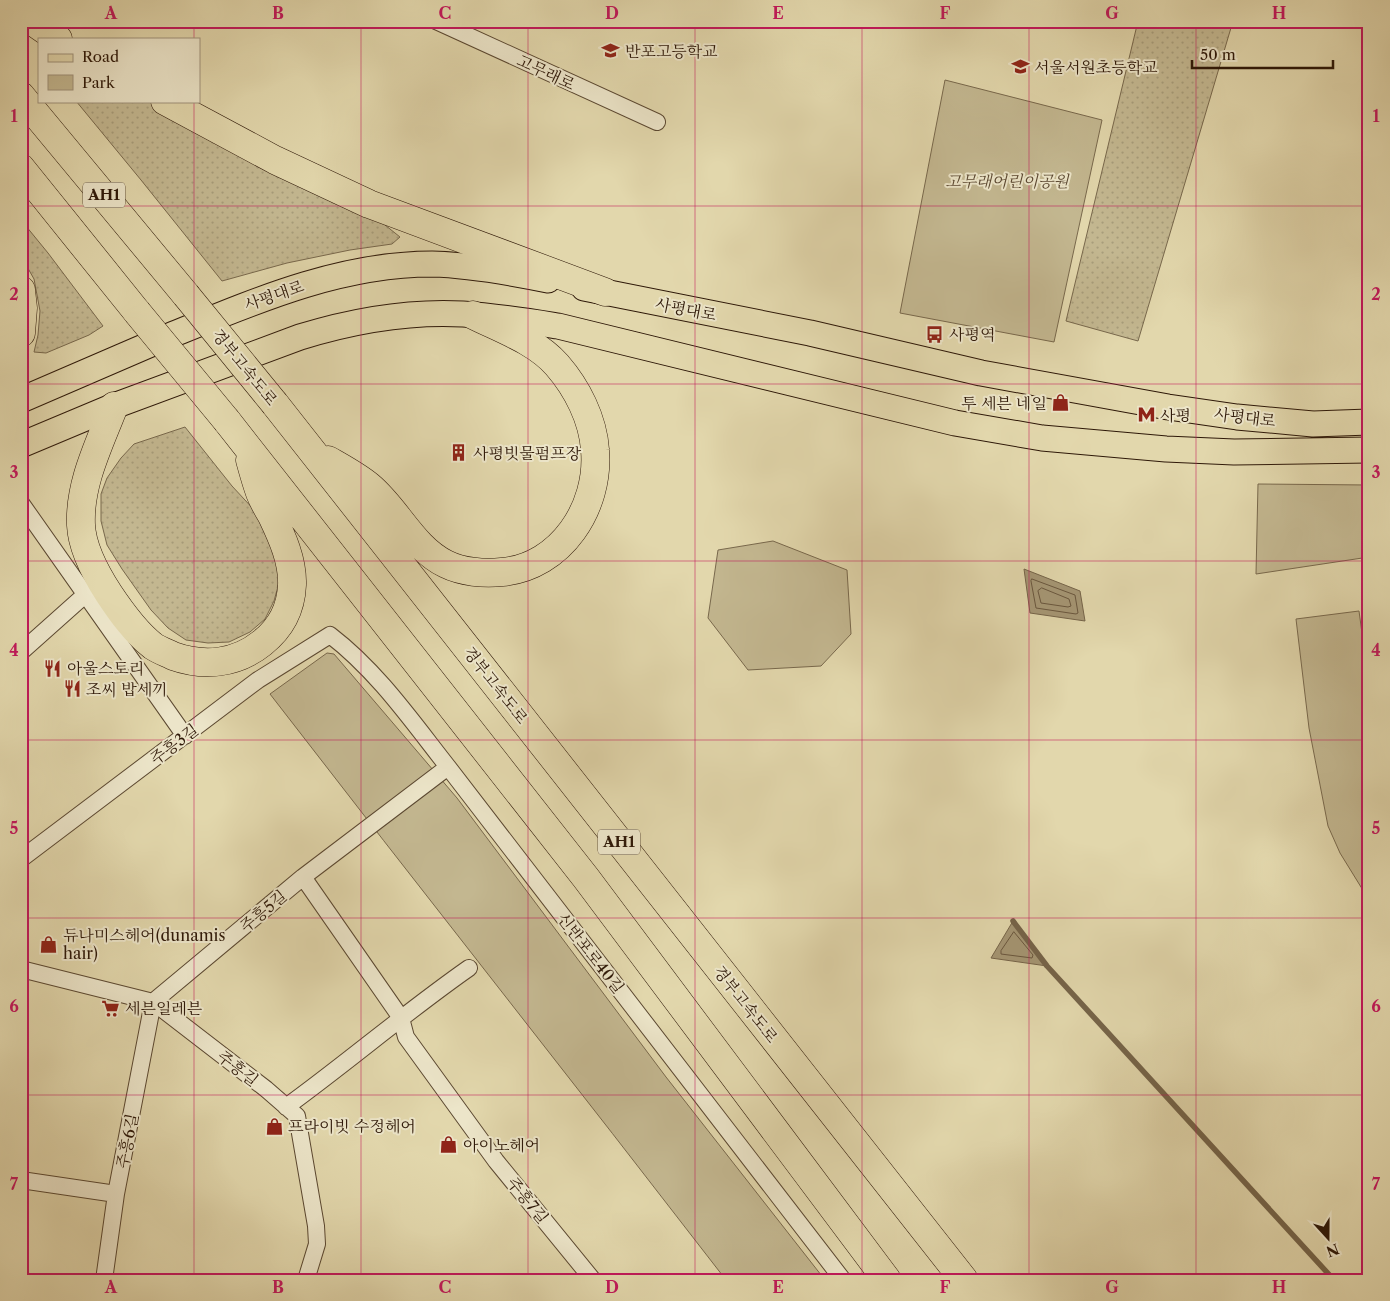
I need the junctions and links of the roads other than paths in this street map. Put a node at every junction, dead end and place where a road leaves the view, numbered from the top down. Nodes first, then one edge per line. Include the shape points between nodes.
1 (32, 21) edge
2 (436, 21) edge
3 (57, 38) edge
4 (21, 96) edge
5 (167, 102) edge
6 (657, 122) dead end
7 (21, 168) edge
8 (21, 290) edge
9 (605, 292) junction
10 (473, 315) junction
11 (21, 333) edge
12 (21, 400) edge
13 (114, 406) junction
14 (1369, 422) edge
15 (245, 444) junction
16 (21, 445) edge
17 (310, 448) junction
18 (1369, 450) edge
19 (21, 503) edge
20 (86, 594) junction
21 (330, 635) joint
22 (21, 652) edge
23 (185, 736) junction
24 (448, 767) junction
25 (21, 859) edge
26 (303, 877) junction
27 (469, 968) dead end
28 (21, 969) edge
29 (153, 1002) junction
30 (400, 1018) junction
31 (286, 1107) junction
32 (21, 1180) edge
33 (116, 1194) junction
34 (104, 1280) edge
35 (306, 1280) edge
36 (593, 1280) edge
37 (843, 1280) edge
38 (886, 1280) edge
39 (964, 1280) edge

1 - 3 highway
2 - 6 street, 고무래로
4 - 17 highway, 경부고속도로 / AH1, bridge
5 - 9 highway via 275,160 369,204
7 - 15 highway, AH1, bridge
8 - 11 highway
9 - 12 main road, 사평대로 via 502,270 462,265 430,264 342,274 250,302
9 - 14 main road, 사평대로 via 810,333 981,373 1168,407 1313,424
10 - 13 main road via 415,315 331,328
10 - 17 highway via 534,346 556,363 574,387 585,411 595,449 594,478 583,511 557,548 537,562 507,572 468,570 446,564 410,534 370,487
10 - 18 main road via 566,328 955,423 1042,438 1234,452
13 - 15 highway via 86,481 81,524 85,546 102,582 136,628 155,647 185,660 217,662 249,652 277,629 288,608 292,573 273,518 260,494
13 - 16 main road
15 - 38 highway, AH1 via 586,878
17 - 39 highway, 경부고속도로 / AH1
19 - 20 street
20 - 22 street
20 - 23 street
21 - 23 street, 주흥3길 via 258,680
21 - 24 street, 신반포로40길 via 352,652 387,690
23 - 25 street, 주흥3길
24 - 26 street, 주흥5길
24 - 37 street, 신반포로40길
26 - 29 street, 주흥5길
26 - 30 street
27 - 30 street
28 - 29 street, 주흥길
29 - 31 street, 주흥길
29 - 33 street, 주흥6길
30 - 31 street
30 - 36 street, 주흥7길 via 406,1037 496,1161
31 - 35 street, 주흥길 via 297,1116 316,1226 317,1244
32 - 33 street
33 - 34 street, 주흥6길

